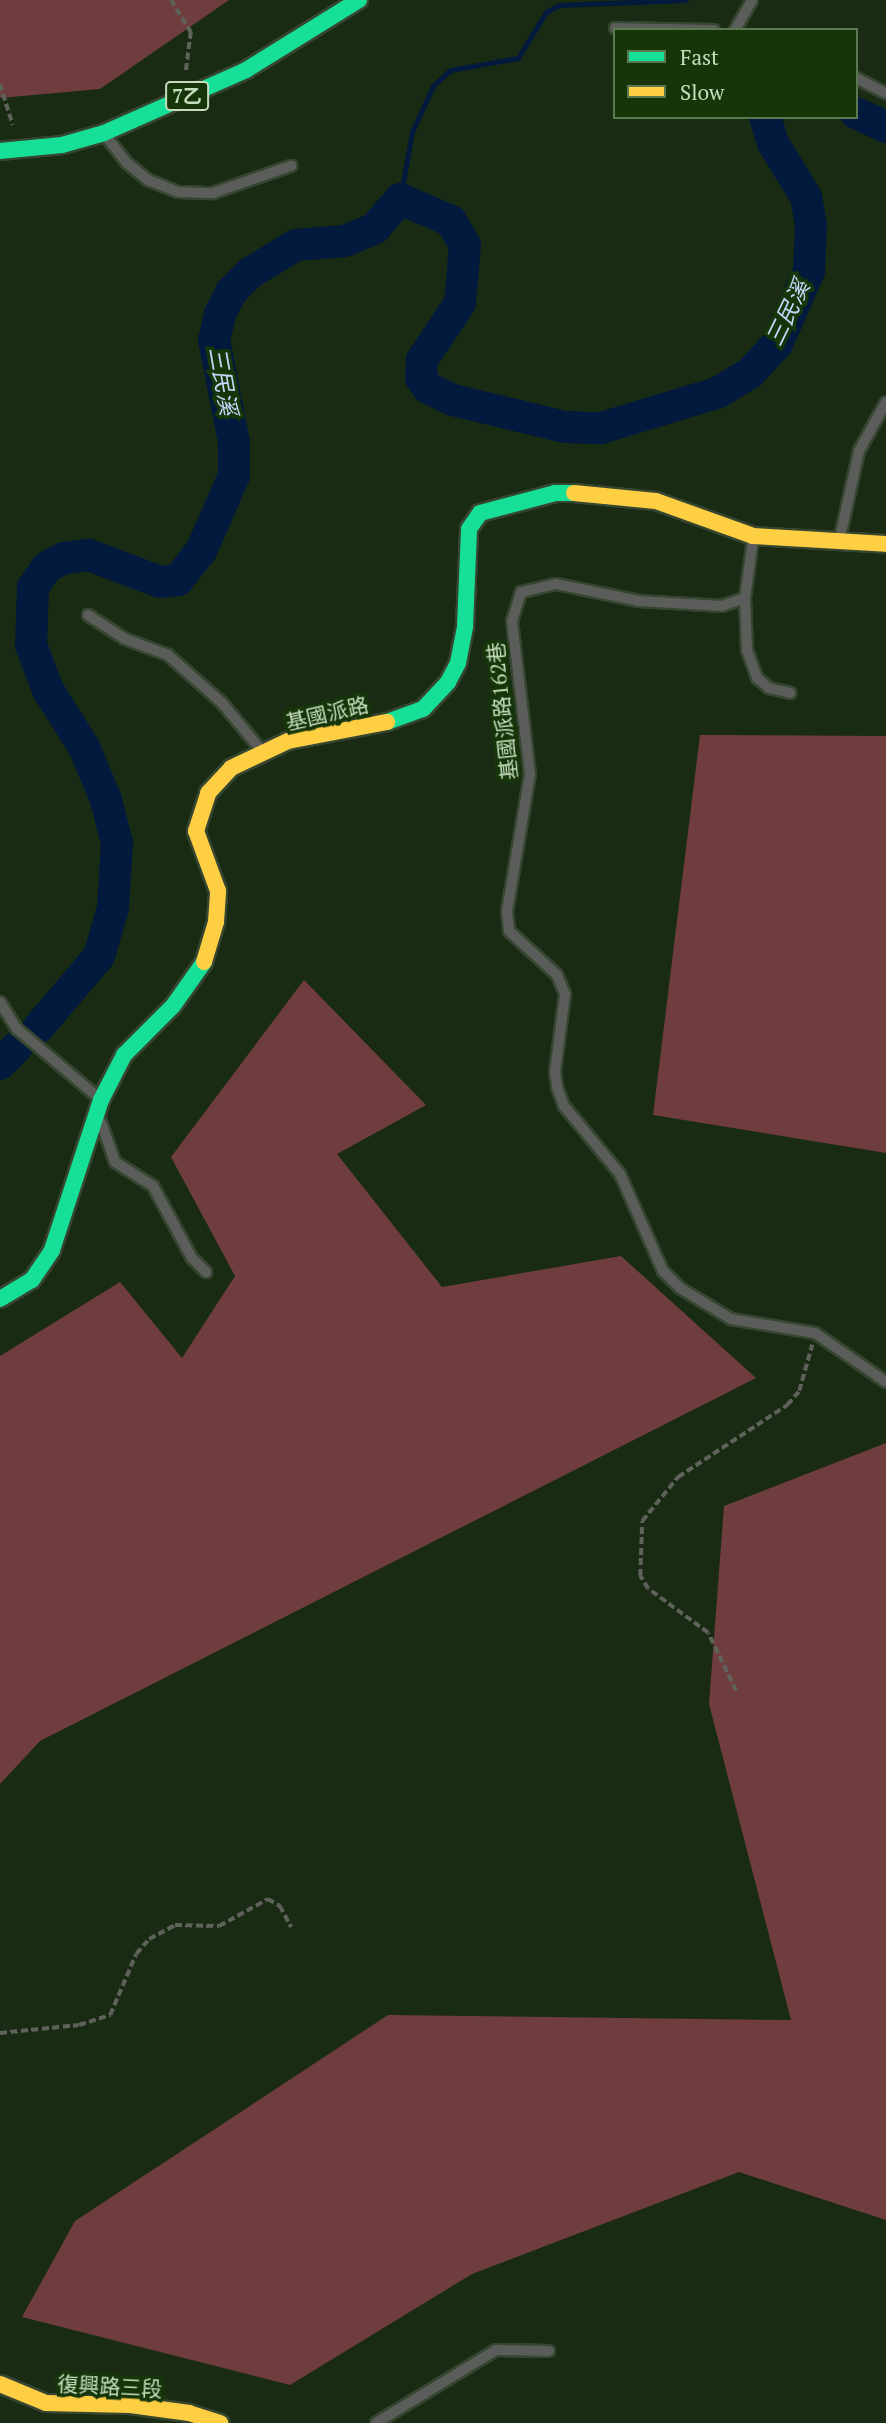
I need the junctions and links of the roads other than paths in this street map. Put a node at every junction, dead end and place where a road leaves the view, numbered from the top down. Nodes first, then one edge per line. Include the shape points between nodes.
1 (359, 0) edge
2 (752, 0) edge
3 (736, 28) edge
4 (858, 79) edge
5 (886, 93) edge
6 (103, 133) junction
7 (0, 151) edge
8 (291, 166) dead end
9 (886, 402) edge
10 (753, 536) junction
11 (838, 544) junction
12 (886, 544) edge
13 (745, 598) junction
14 (88, 615) dead end
15 (790, 693) dead end
16 (264, 753) junction
17 (0, 1002) edge
18 (99, 1107) junction
19 (206, 1272) dead end
20 (0, 1299) edge
21 (886, 1382) edge
22 (549, 2351) dead end
23 (0, 2384) edge
24 (220, 2423) edge
25 (376, 2423) edge

1 - 6 street, 7乙 via 246,70
2 - 3 lane
4 - 5 lane
6 - 7 street, 7乙
6 - 8 lane via 148,180 178,192 213,193
9 - 11 lane via 859,451
10 - 11 street, 基國派路
10 - 13 lane
10 - 16 street, 基國派路 via 656,501 600,493 555,493 480,513 469,529 465,626 458,663 448,682 423,709 393,721 288,741
11 - 12 street, 基國派路
13 - 15 lane via 747,650 757,678 769,688
13 - 21 lane, 基國派路162巷 via 722,606 639,601 556,584 521,592 512,621 530,774 507,911 509,931 557,975 565,994 555,1072 564,1106 620,1174 663,1270 680,1288 731,1319 815,1333
14 - 16 lane via 125,639 168,656 222,703
16 - 18 street, 基國派路 via 231,768 208,793 200,811 196,831 218,891 216,922 203,965 173,1006 124,1055
17 - 18 lane via 17,1029
18 - 19 lane via 115,1161 153,1186 192,1258
18 - 20 street, 基國派路 via 52,1250 32,1280
22 - 25 lane via 496,2350
23 - 24 street, 復興路三段 via 46,2403 130,2405 189,2413

